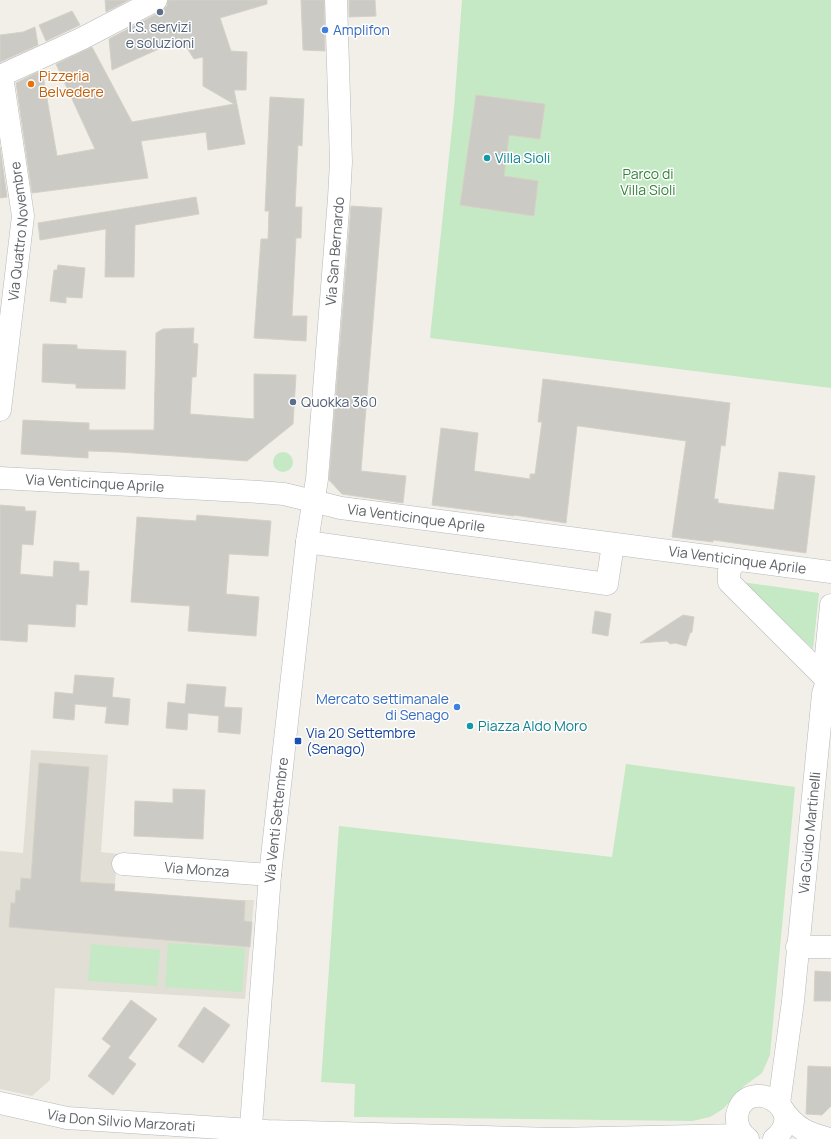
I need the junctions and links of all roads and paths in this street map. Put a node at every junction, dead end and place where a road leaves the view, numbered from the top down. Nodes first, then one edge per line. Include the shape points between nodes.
1 (156, 0) edge
2 (336, 0) edge
3 (1, 76) edge
4 (2, 385) edge
5 (0, 410) edge
6 (0, 478) edge
7 (313, 502) junction
8 (307, 542) junction
9 (612, 544) junction
10 (736, 560) junction
11 (831, 572) edge
12 (831, 605) edge
13 (829, 678) edge
14 (123, 864) dead end
15 (270, 875) junction
16 (798, 947) junction
17 (831, 947) edge
18 (783, 1061) junction
19 (758, 1096) junction
20 (0, 1103) edge
21 (780, 1106) junction
22 (742, 1130) edge
23 (250, 1134) edge
24 (390, 1137) edge
25 (777, 1138) edge
26 (554, 1139) edge
27 (830, 1139) edge

1 - 3 street
2 - 7 street, Via San Bernardo via 340,169 317,479
3 - 4 street, Via Quattro Novembre via 23,216
4 - 5 street, Via Quattro Novembre
6 - 7 street, Via Venticinque Aprile via 259,492 284,494
7 - 8 street, Via Venti Settembre
7 - 9 street, Via Venticinque Aprile via 341,508
8 - 9 street via 607,584
8 - 15 street, Via Venti Settembre
9 - 10 street, Via Venticinque Aprile
10 - 11 street, Via Venticinque Aprile
10 - 13 street via 729,571 729,582
12 - 13 street, Via Guido Martinelli via 825,665
13 - 16 street, Via Guido Martinelli via 823,694
14 - 15 street, Via Monza
15 - 23 street, Via Venti Settembre
16 - 17 street
16 - 18 street, Via Guido Martinelli via 793,1001
18 - 19 street via 773,1080
18 - 21 street
19 - 21 street via 766,1096
19 - 22 street via 741,1105
20 - 23 street, Via Don Silvio Marzorati via 67,1118
21 - 25 street via 784,1123
21 - 27 street via 792,1123 809,1134
22 - 26 street, Via Don Silvio Marzorati via 699,1135
23 - 24 street, Via Don Silvio Marzorati
24 - 26 street, Via Don Silvio Marzorati

